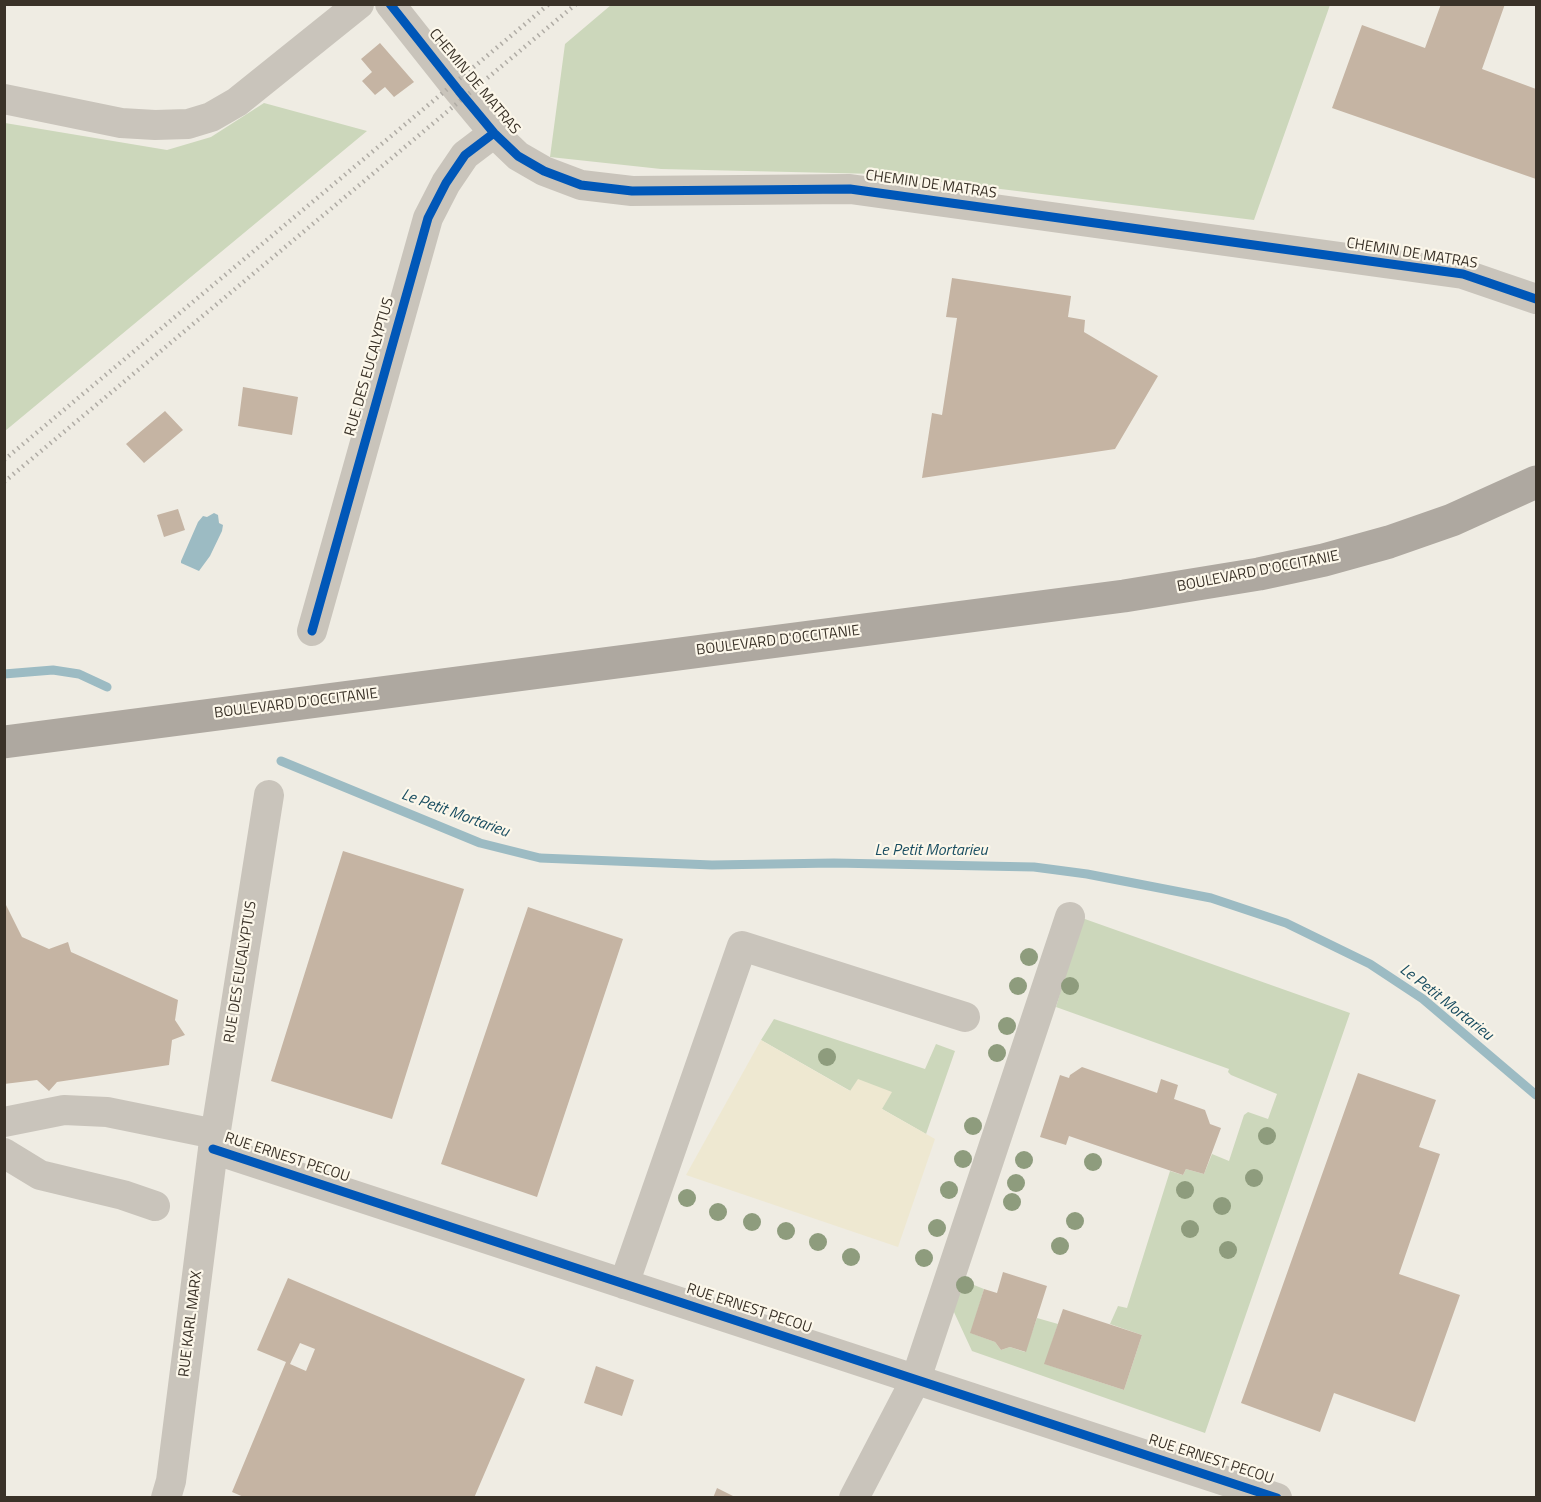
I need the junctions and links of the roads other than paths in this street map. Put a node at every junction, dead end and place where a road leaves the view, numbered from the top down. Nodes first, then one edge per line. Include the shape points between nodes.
1 (359, 4) edge
2 (390, 4) edge
3 (4, 99) edge
4 (494, 133) junction
5 (1536, 299) edge
6 (1536, 482) edge
7 (312, 631) dead end
8 (4, 742) edge
9 (269, 795) dead end
10 (1070, 917) dead end
11 (965, 1017) dead end
12 (4, 1122) edge
13 (214, 1142) junction
14 (4, 1153) edge
15 (156, 1206) dead end
16 (624, 1284) junction
17 (916, 1379) junction
18 (166, 1497) edge
19 (854, 1497) edge
20 (1277, 1497) edge

1 - 3 street via 237,102 211,117 188,124 121,123
2 - 4 street, CHEMIN DE MATRAS
4 - 5 street, CHEMIN DE MATRAS via 518,156 581,185 632,191 850,189 1463,274
4 - 7 street, RUE DES EUCALYPTUS via 465,155 428,218
6 - 8 main road, BOULEVARD D'OCCITANIE via 1452,520 1389,542 1248,576 1124,596
9 - 13 street, RUE DES EUCALYPTUS
10 - 17 street
11 - 16 street via 742,946
12 - 13 street, RUE ERNEST PECOU via 64,1110 107,1112
13 - 16 street, RUE ERNEST PECOU
13 - 18 street, RUE KARL MARX
14 - 15 street via 40,1175
16 - 17 street, RUE ERNEST PECOU
17 - 19 street
17 - 20 street, RUE ERNEST PECOU

